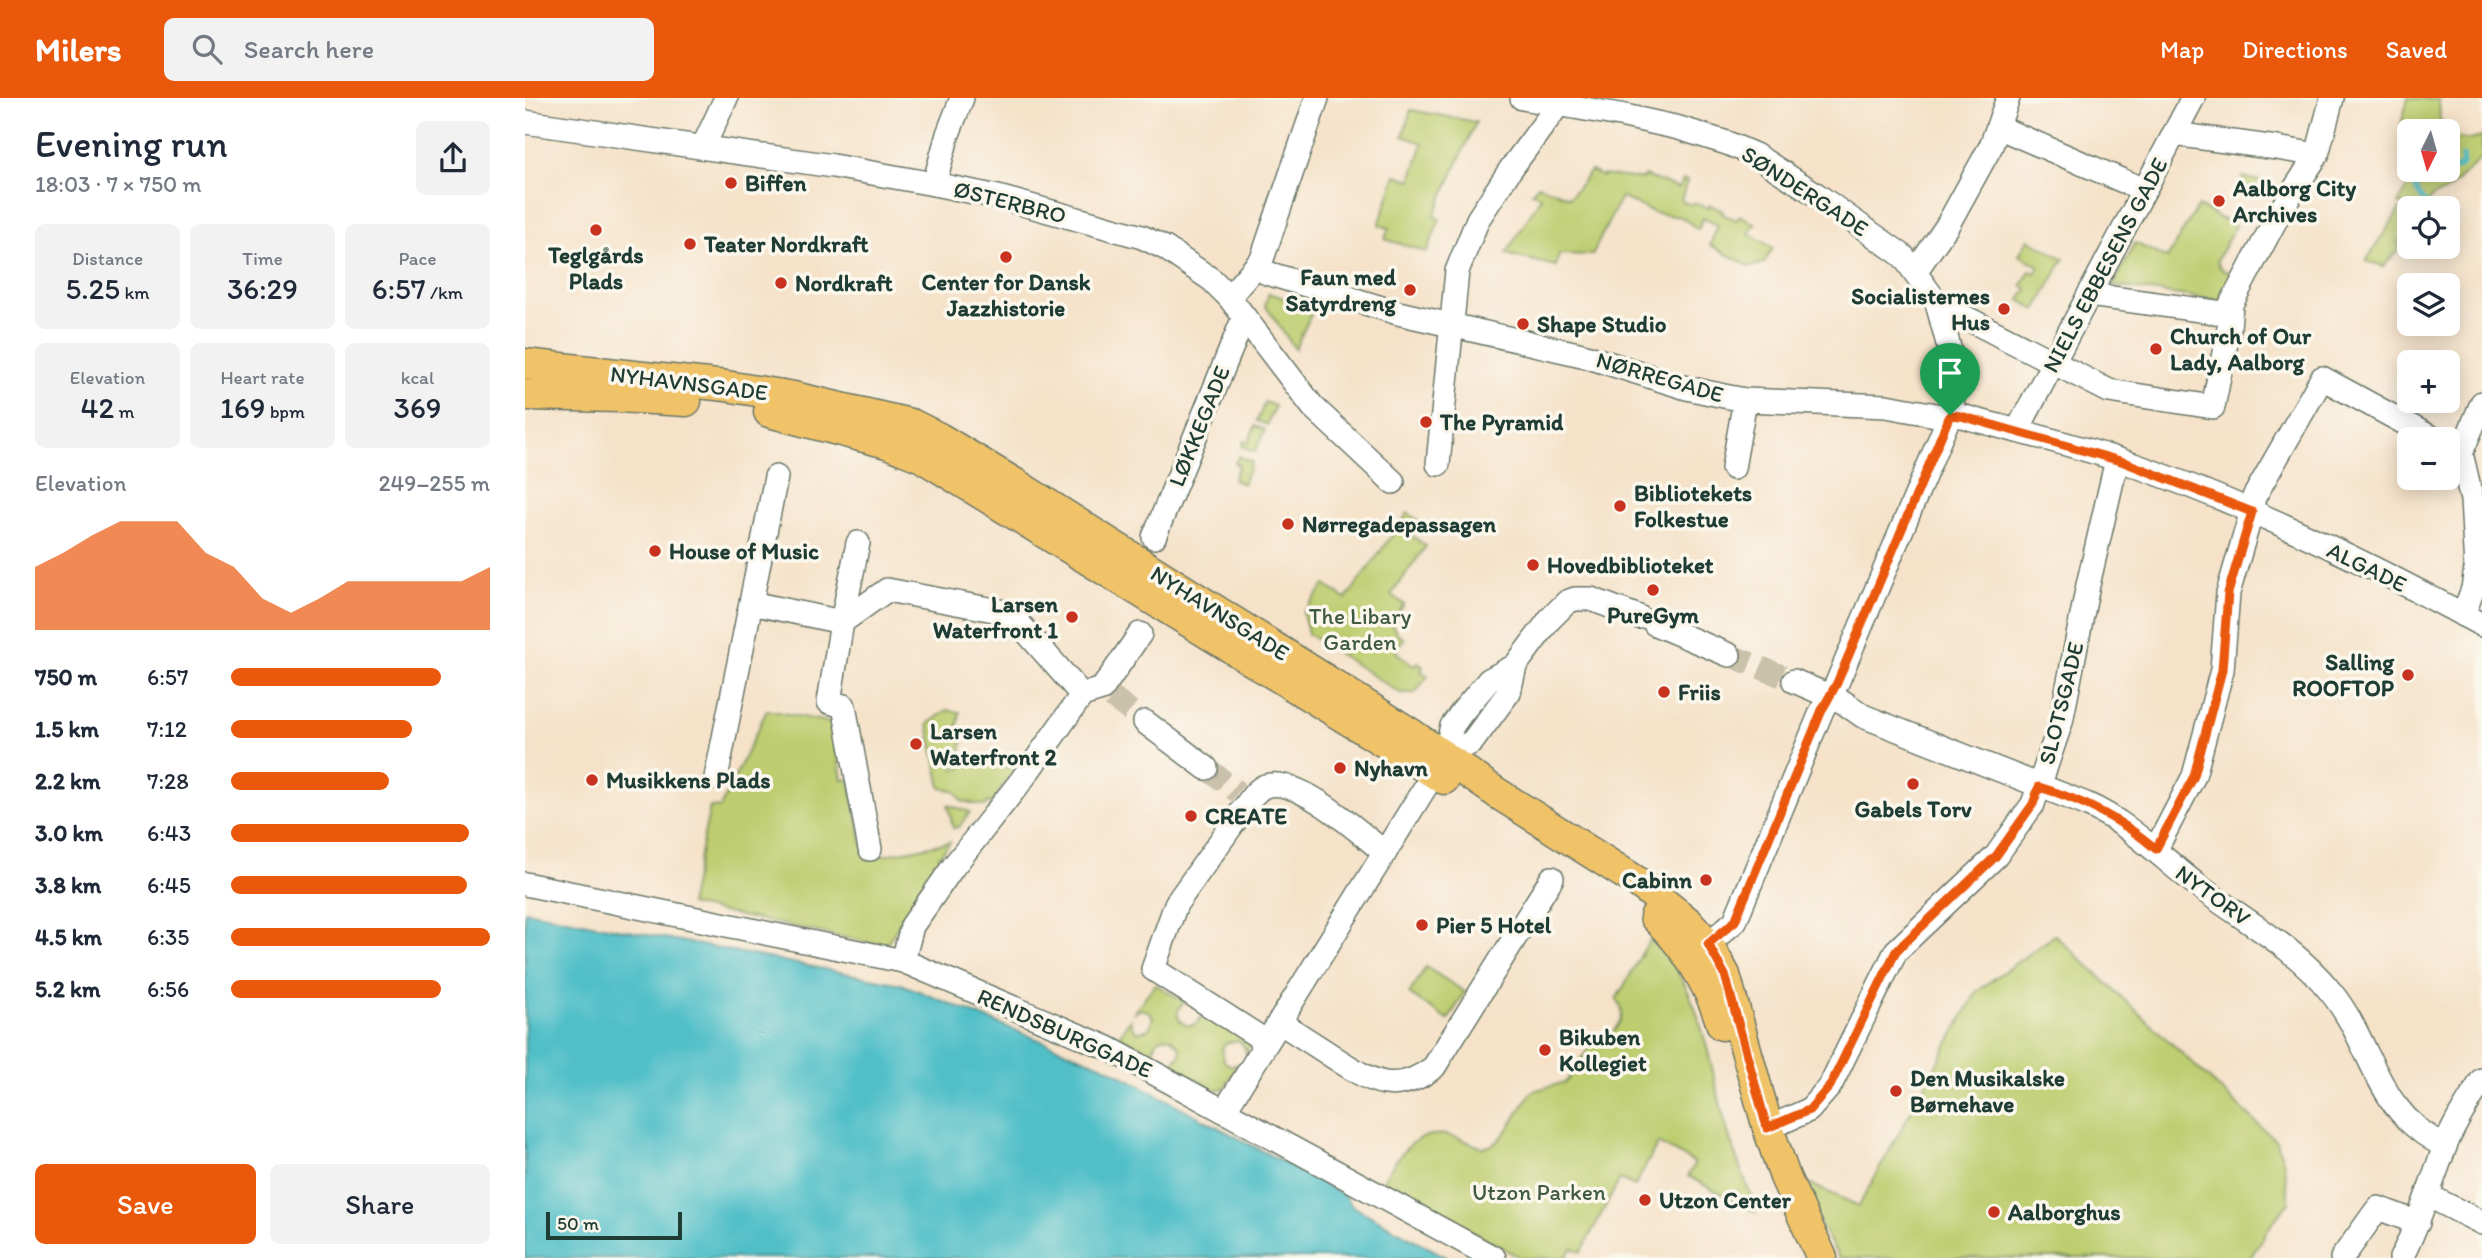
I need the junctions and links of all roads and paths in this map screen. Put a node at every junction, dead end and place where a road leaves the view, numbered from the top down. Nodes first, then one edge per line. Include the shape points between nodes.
1 (726, 98) edge
2 (962, 98) edge
3 (1317, 98) edge
4 (1521, 98) edge
5 (2008, 98) edge
6 (2193, 98) edge
7 (2332, 98) edge
8 (1558, 105) junction
9 (525, 122) edge
10 (1998, 127) junction
11 (2174, 134) junction
12 (703, 147) junction
13 (2317, 155) junction
14 (934, 184) junction
15 (2144, 190) junction
16 (1915, 272) junction
17 (1267, 273) dead end
18 (2089, 295) junction
19 (1229, 297) junction
20 (1937, 303) junction
21 (2230, 314) junction
22 (1244, 317) junction
23 (1451, 326) junction
24 (525, 363) edge
25 (2053, 364) junction
26 (625, 375) junction
27 (525, 378) edge
28 (525, 395) edge
29 (1745, 400) junction
30 (2482, 403) edge
31 (1943, 415) junction
32 (2412, 427) edge
33 (2017, 431) junction
34 (2460, 440) edge
35 (1438, 464) dead end
36 (2460, 464) edge
37 (1733, 468) dead end
38 (2115, 468) dead end
39 (776, 477) dead end
40 (1393, 482) dead end
41 (2252, 512) junction
42 (1154, 537) dead end
43 (858, 543) dead end
44 (751, 603) junction
45 (2473, 620) edge
46 (842, 622) junction
47 (1135, 640) dead end
48 (1729, 654) tunnel mouth
49 (1515, 666) junction
50 (1794, 681) tunnel mouth
51 (1099, 693) junction
52 (1831, 696) junction
53 (1145, 722) tunnel mouth
54 (1439, 765) junction
55 (1206, 768) tunnel mouth
56 (716, 778) dead end
57 (2039, 787) junction
58 (870, 849) dead end
59 (2156, 849) junction
60 (1385, 853) junction
61 (1552, 877) dead end
62 (525, 884) edge
63 (1708, 944) junction
64 (903, 961) junction
65 (1269, 1039) junction
66 (2482, 1080) edge
67 (1225, 1110) junction
68 (1767, 1128) junction
69 (2445, 1146) junction
70 (1776, 1180) junction
71 (2428, 1198) junction
72 (2418, 1223) junction
73 (2482, 1223) edge
74 (1494, 1258) edge
75 (1801, 1258) edge
76 (1822, 1258) edge
77 (2342, 1258) edge
78 (2401, 1258) edge

1 - 12 street
2 - 14 street
3 - 19 street via 1262,259
4 - 8 street, SØNDERGADE
5 - 10 street
6 - 11 street, NIELS EBBESENS GADE
7 - 13 street
8 - 16 street, SØNDERGADE via 1679,128 1755,155 1903,256
8 - 23 street via 1473,230 1457,271
9 - 12 street, ØSTERBRO
10 - 15 street
10 - 16 street via 1947,226
11 - 13 street
11 - 15 street, NIELS EBBESENS GADE
12 - 14 street, ØSTERBRO
13 - 21 street via 2282,208 2231,304
14 - 19 street, ØSTERBRO via 1142,237 1186,260
15 - 18 street, NIELS EBBESENS GADE
16 - 20 street, SØNDERGADE
17 - 23 street, NØRREGADE
18 - 21 street
18 - 25 street, NIELS EBBESENS GADE
19 - 22 street, ØSTERBRO
20 - 25 street, SØNDERGADE
20 - 31 street, SØNDERGADE via 1957,377
21 - 25 street, SØNDERGADE via 2213,407 2109,391
22 - 40 street, ØSTERBRO via 1313,407
22 - 42 street, LØKKEGADE
23 - 29 street, NØRREGADE via 1582,355 1687,388
23 - 35 street
24 - 26 main road, NYHAVNSGADE
25 - 33 street, NIELS EBBESENS GADE
26 - 27 main road
26 - 54 main road, NYHAVNSGADE via 788,396 911,425 939,438
28 - 54 main road, NYHAVNSGADE via 656,398 753,409 847,431 922,457
29 - 31 street, NØRREGADE via 1886,406
29 - 37 street
30 - 34 street
31 - 33 street, NØRREGADE
31 - 52 street, SØNDERGADE
32 - 41 street via 2322,378 2254,497
33 - 41 street, ALGADE via 2124,462
36 - 45 street via 2472,500
38 - 57 street, SLOTSGADE via 2061,722
39 - 44 street
41 - 45 street, ALGADE
41 - 59 street via 2228,593 2222,670 2194,776
43 - 46 street
44 - 46 street
44 - 56 street
46 - 51 street via 887,590 1010,613
46 - 58 street via 829,702 844,706
47 - 51 street
48 - 49 street via 1597,601 1575,598 1556,612
49 - 54 street via 1509,692 1472,742
49 - 54 street via 1489,680 1452,726
50 - 52 street, NYTORV
51 - 64 street via 1021,780 953,867 912,926
52 - 57 street, NYTORV via 1863,716
52 - 63 street, SØNDERGADE via 1735,921
53 - 55 street
54 - 60 street
54 - 63 main road, NYHAVNSGADE via 1639,883 1674,909
54 - 70 main road, NYHAVNSGADE via 1630,896 1692,958 1715,1003 1749,1133
57 - 59 street, NYTORV via 2104,812
57 - 68 street, SLOTSGADE via 2033,804 1996,856 1896,951 1830,1086 1809,1110
59 - 69 street, NYTORV via 2199,887 2308,965 2332,992 2389,1099
60 - 65 street
60 - 65 street via 1340,817 1290,788 1274,785 1243,796 1176,904 1153,969
61 - 65 street via 1434,1067 1420,1078 1403,1084 1369,1079
62 - 64 street, RENDSBURGGADE
63 - 68 main road, NYHAVNSGADE via 1725,975
64 - 67 street, RENDSBURGGADE via 1108,1048
65 - 67 street
66 - 69 street
67 - 74 street, RENDSBURGGADE
68 - 70 main road, NYHAVNSGADE
69 - 71 street
70 - 75 main road
70 - 76 main road
71 - 72 street
71 - 73 street
72 - 77 street via 2378,1208
72 - 78 street

